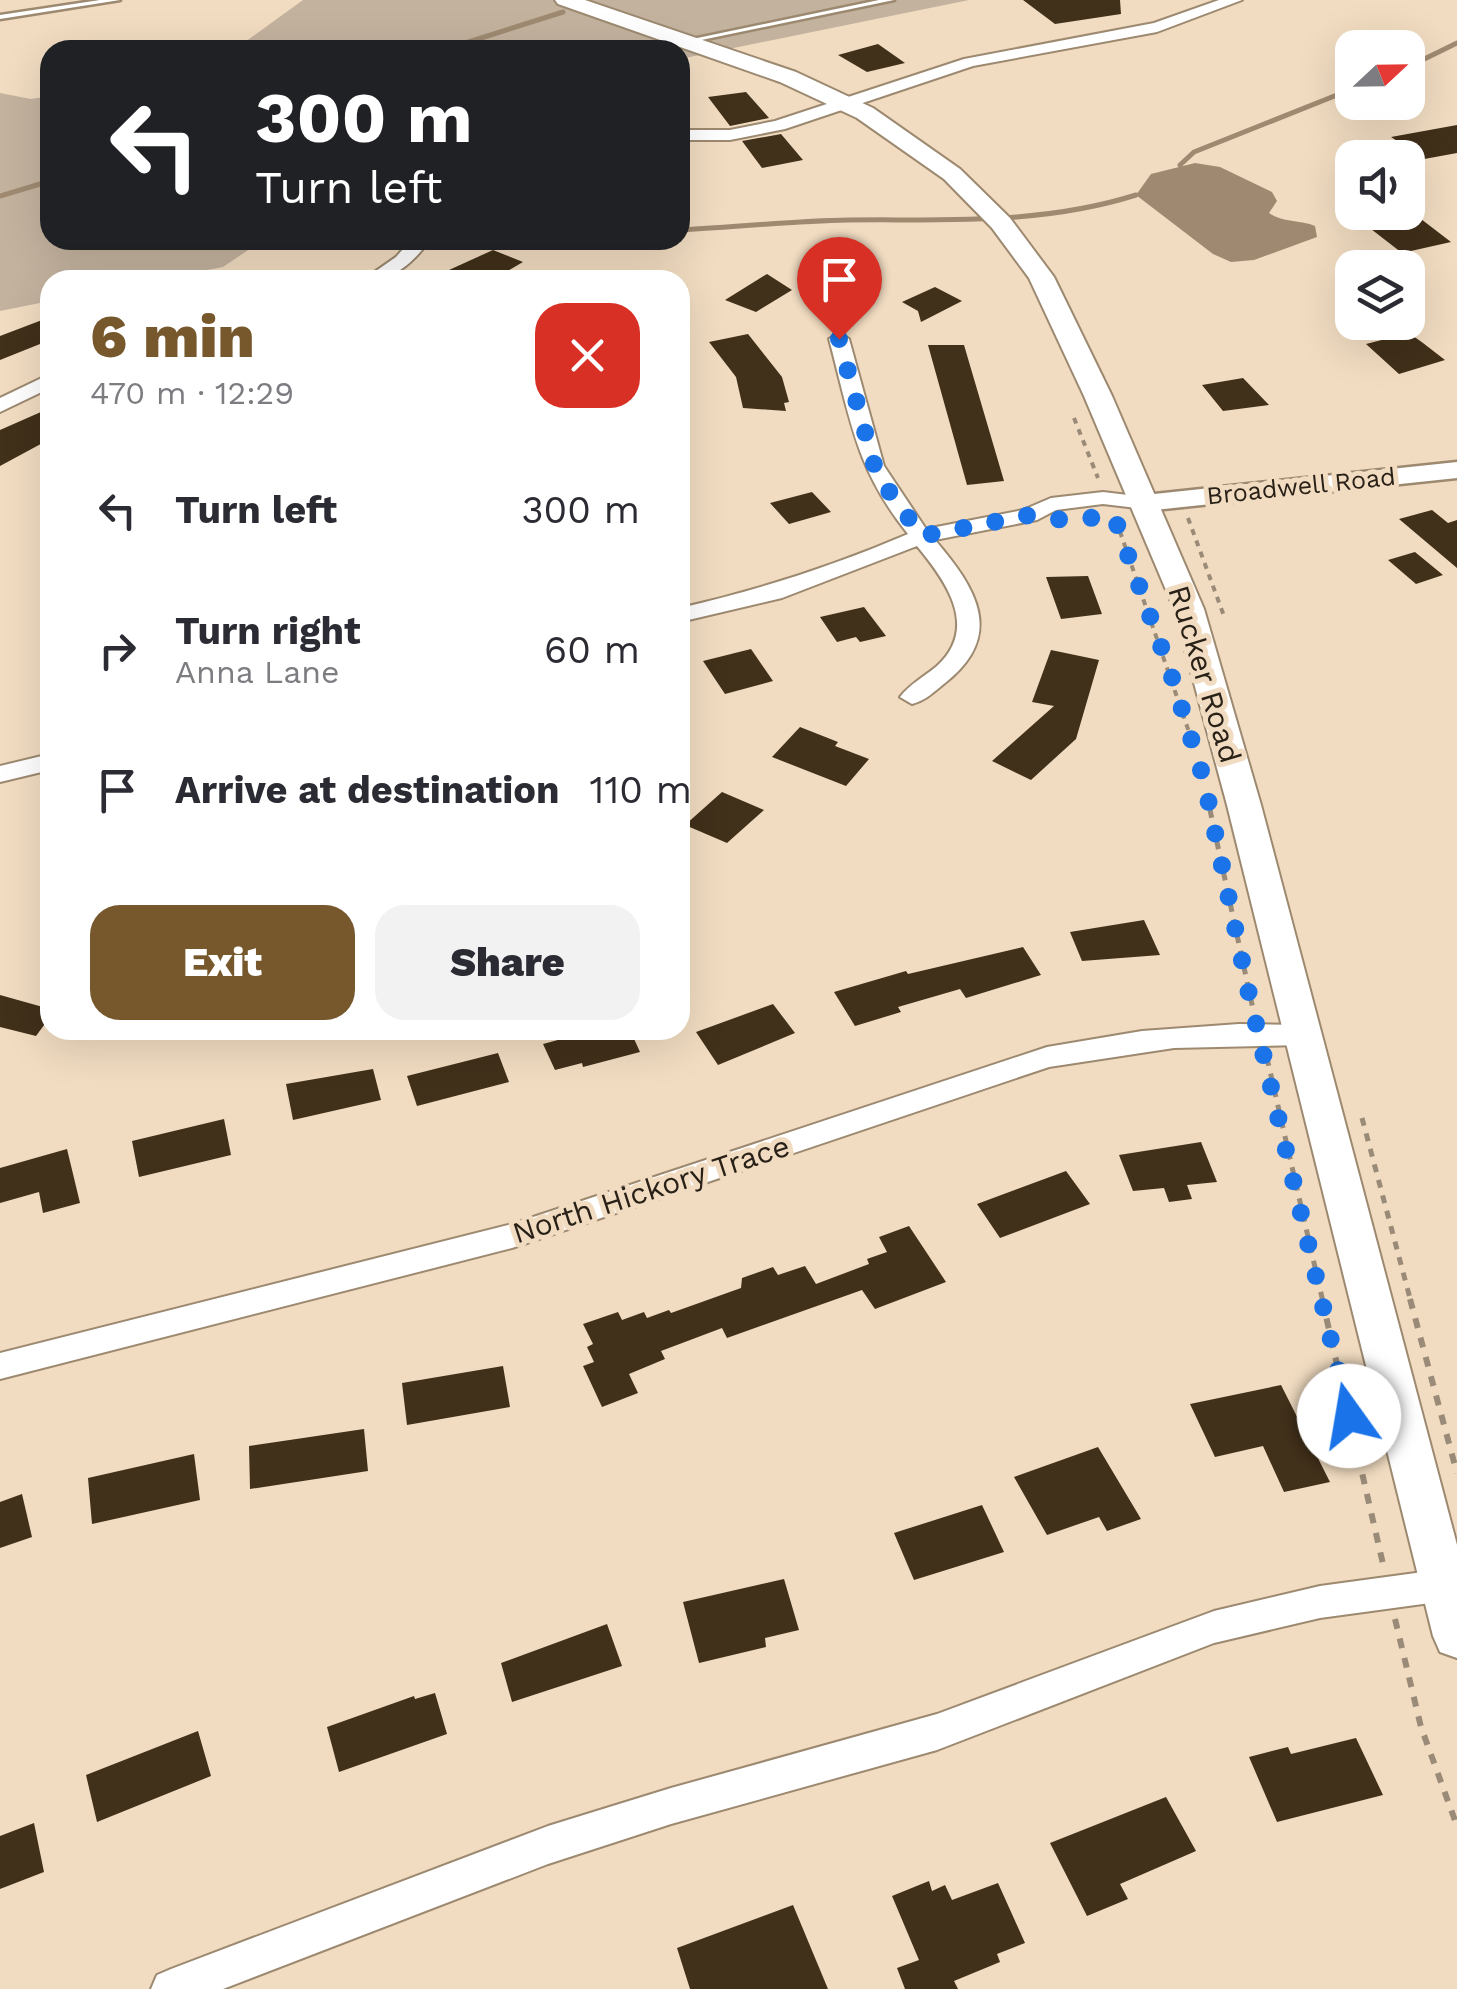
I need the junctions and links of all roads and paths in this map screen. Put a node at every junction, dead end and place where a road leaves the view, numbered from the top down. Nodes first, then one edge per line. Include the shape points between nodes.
1 (116, 0) edge
2 (566, 0) edge
3 (890, 0) edge
4 (1234, 0) edge
5 (0, 17) edge
6 (681, 40) edge
7 (690, 41) edge
8 (690, 43) edge
9 (845, 103) junction
10 (690, 134) edge
11 (411, 250) edge
12 (387, 270) edge
13 (839, 339) dead end
14 (40, 385) edge
15 (0, 406) edge
16 (1072, 412) dead end
17 (1457, 470) edge
18 (1179, 498) junction
19 (1122, 506) junction
20 (922, 536) junction
21 (690, 613) edge
22 (1225, 627) dead end
23 (912, 696) dead end
24 (1193, 744) dead end
25 (40, 764) edge
26 (0, 774) edge
27 (1208, 800) dead end
28 (1282, 1034) junction
29 (1360, 1112) dead end
30 (0, 1366) edge
31 (1457, 1473) edge
32 (1445, 1585) junction
33 (1389, 1590) junction
34 (1457, 1636) edge
35 (1457, 1826) edge
36 (171, 1989) edge

1 - 5 lane
2 - 6 main road, Rucker Road
3 - 7 lane
4 - 9 street via 1140,30 970,62
8 - 9 main road, Rucker Road
9 - 10 street via 756,131
9 - 19 main road, Rucker Road via 952,174 1019,246 1058,309
11 - 12 street
13 - 20 street via 877,475
14 - 15 street
16 - 19 path
17 - 18 street, Broadwell Road
18 - 19 street, Broadwell Road
18 - 22 path
19 - 20 street via 1064,520 1029,515
19 - 24 path
19 - 28 main road, Rucker Road via 1199,645
20 - 21 street via 774,593
20 - 23 street via 960,584 970,620 954,663
25 - 26 street
27 - 28 path
28 - 30 street, North Hickory Trace via 1106,1044 1047,1057 512,1236
28 - 32 main road, Rucker Road
28 - 33 path
29 - 31 path
32 - 33 street
32 - 34 main road, Rucker Road
33 - 35 path via 1421,1727
33 - 36 street via 1214,1627 937,1732 548,1846

